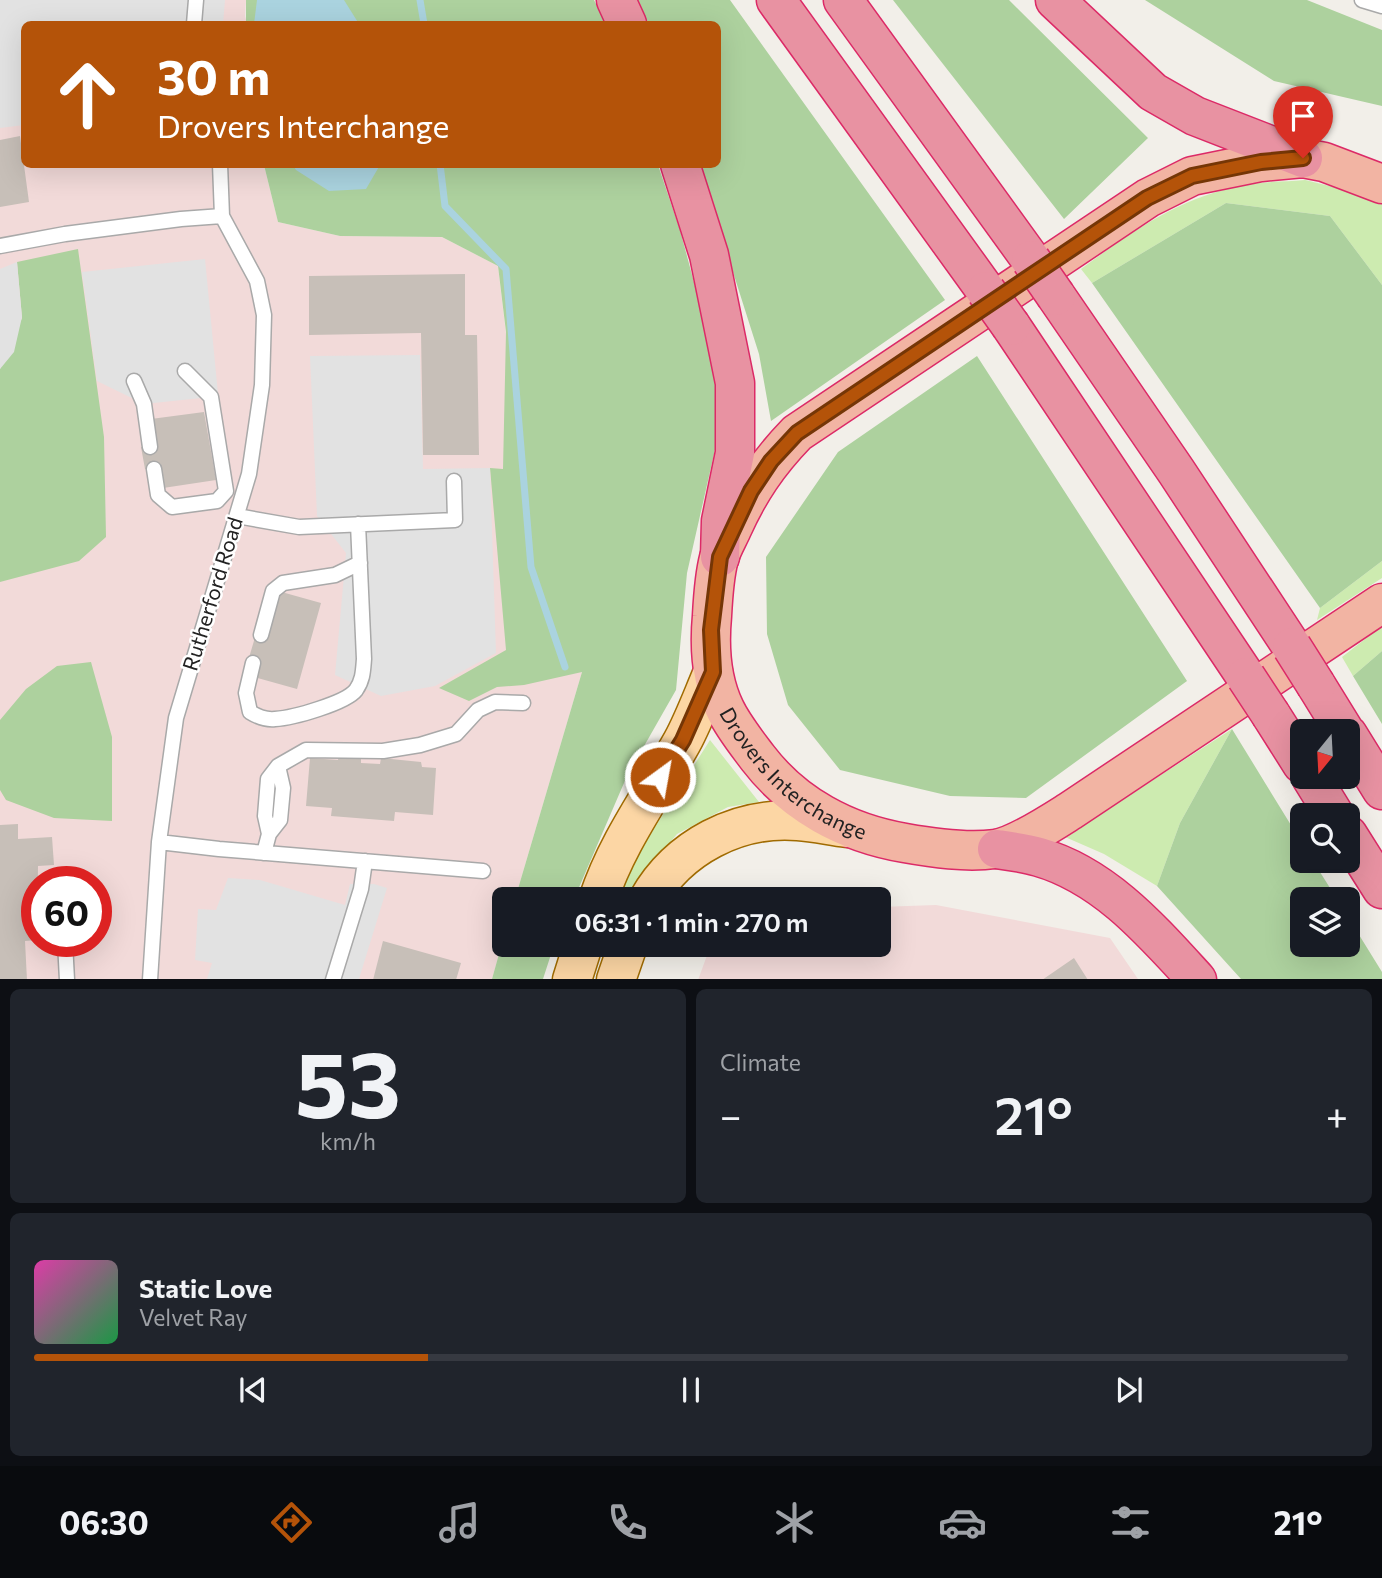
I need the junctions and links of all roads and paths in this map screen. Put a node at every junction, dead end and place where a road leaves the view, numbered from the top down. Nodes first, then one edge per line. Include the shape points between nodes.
1 (196, 0) edge
2 (616, 0) edge
3 (776, 0) edge
4 (843, 0) edge
5 (1055, 0) edge
6 (1362, 0) edge
7 (1382, 6) edge
8 (194, 21) edge
9 (626, 21) edge
10 (1313, 160) junction
11 (1382, 161) edge
12 (220, 168) edge
13 (681, 168) edge
14 (1382, 184) edge
15 (222, 216) junction
16 (0, 246) edge
17 (185, 371) dead end
18 (134, 381) dead end
19 (150, 447) dead end
20 (154, 469) dead end
21 (454, 481) dead end
22 (237, 516) junction
23 (358, 524) junction
24 (720, 557) junction
25 (360, 563) junction
26 (1382, 603) edge
27 (261, 635) dead end
28 (253, 663) dead end
29 (713, 672) junction
30 (523, 703) dead end
31 (1337, 719) edge
32 (1290, 745) edge
33 (1360, 755) edge
34 (1382, 790) edge
35 (847, 828) junction
36 (159, 842) junction
37 (997, 849) junction
38 (264, 853) junction
39 (1360, 854) edge
40 (365, 861) junction
41 (483, 871) dead end
42 (603, 887) edge
43 (655, 887) edge
44 (1382, 889) edge
45 (66, 957) edge
46 (579, 957) edge
47 (624, 957) edge
48 (67, 979) edge
49 (150, 979) edge
50 (333, 979) edge
51 (572, 979) edge
52 (617, 979) edge
53 (1197, 979) edge

1 - 8 lane
2 - 9 highway
3 - 32 highway, bridge via 1011,326
4 - 31 highway, bridge via 1056,296
5 - 10 highway via 1153,92 1195,116
6 - 7 lane
10 - 11 highway
10 - 14 highway, Drovers Interchange
10 - 24 highway, Drovers Interchange via 1261,162 1192,176 1147,198 896,366 797,433 771,461 751,491
12 - 15 lane
13 - 24 highway via 709,255 735,383 735,453 721,521
15 - 16 lane
15 - 22 lane, Rutherford Road via 257,281 264,315 258,419
17 - 20 lane via 211,397 226,491 218,501 172,507 158,495
18 - 19 lane via 144,404
21 - 23 lane via 455,520
22 - 23 lane via 299,527
22 - 36 lane, Rutherford Road via 176,718
23 - 25 lane
24 - 29 highway, Drovers Interchange via 711,630
25 - 27 lane via 335,575 283,583 273,591
25 - 28 lane via 363,677 355,692 342,702 277,719 260,718 250,712 246,692
26 - 37 highway, Drovers Interchange via 1070,811
29 - 35 highway, Drovers Interchange via 725,709 772,776 797,799
29 - 42 main road via 683,740 648,796
30 - 38 lane via 495,702 478,710 456,734 421,745 383,751 306,750 278,766 268,779 265,816 269,834
33 - 34 highway
35 - 37 highway, Drovers Interchange via 923,846
35 - 43 main road via 796,821 731,830 684,856
36 - 38 lane
36 - 49 lane, Rutherford Road
37 - 53 highway via 1041,858 1073,871 1117,899
38 - 40 lane
39 - 44 highway
40 - 41 lane
40 - 50 lane
45 - 48 lane
46 - 51 main road
47 - 52 main road

